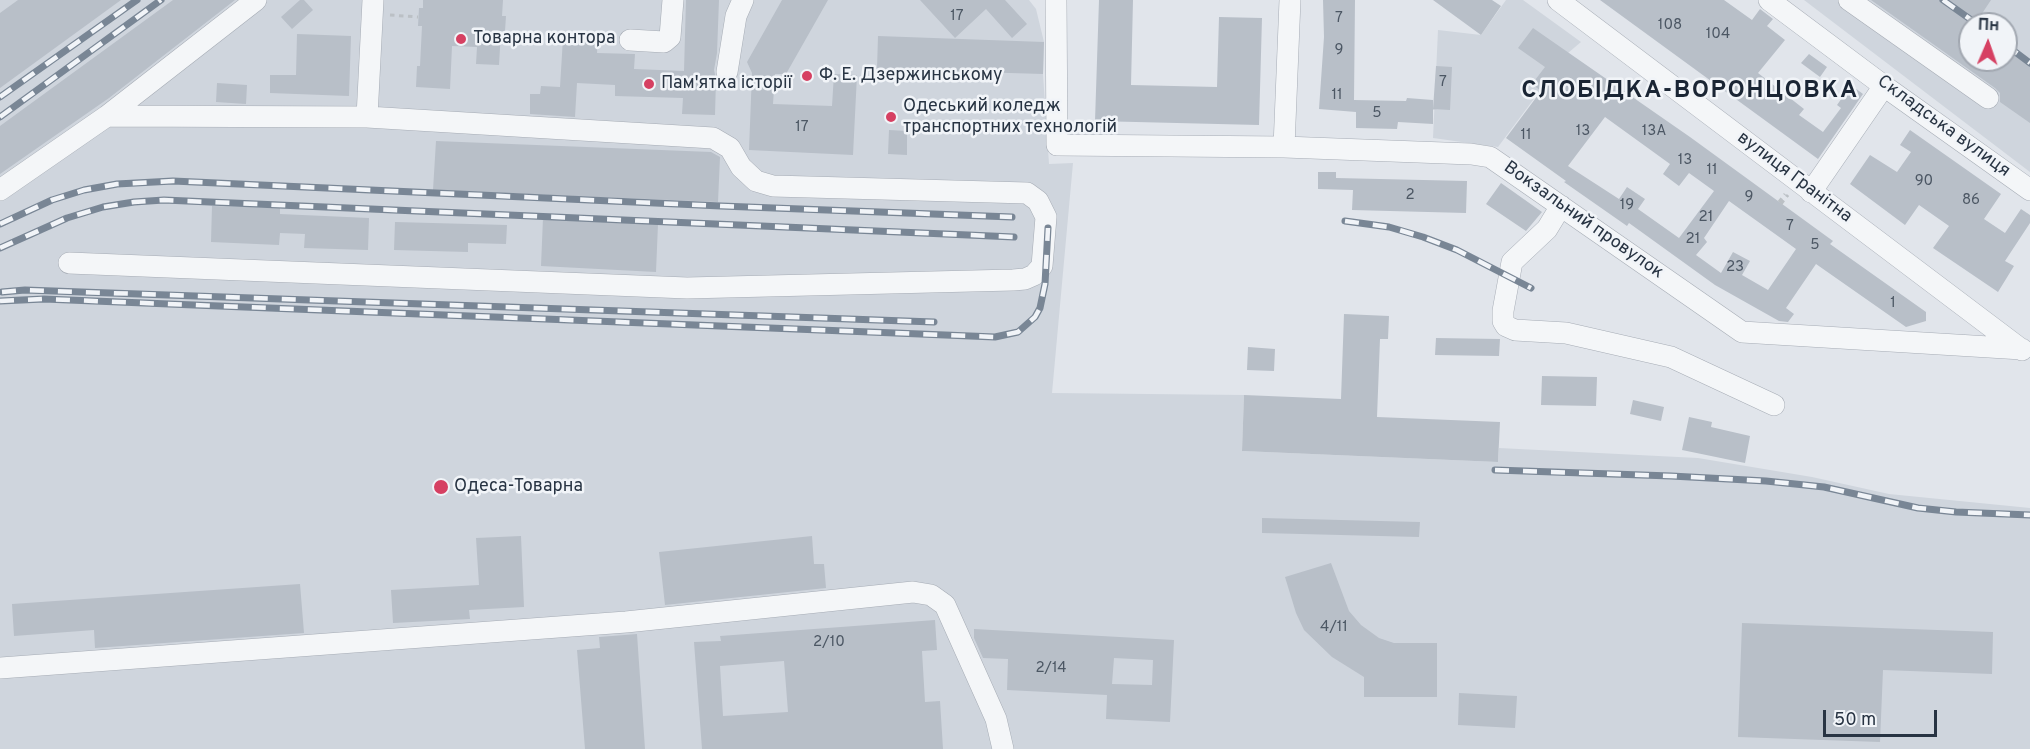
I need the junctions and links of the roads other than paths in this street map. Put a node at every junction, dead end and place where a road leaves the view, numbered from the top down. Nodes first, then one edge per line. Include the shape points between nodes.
1 (256, 0) edge
2 (673, 0) edge
3 (743, 0) edge
4 (1056, 0) edge
5 (1290, 0) edge
6 (1558, 0) edge
7 (1769, 0) edge
8 (1849, 0) edge
9 (372, 7) edge
10 (630, 40) dead end
11 (727, 72) dead end
12 (1884, 86) junction
13 (1988, 98) dead end
14 (107, 116) junction
15 (367, 117) junction
16 (1284, 147) junction
17 (2030, 189) edge
18 (0, 190) edge
19 (1797, 191) junction
20 (1561, 206) junction
21 (69, 262) dead end
22 (2026, 352) edge
23 (1774, 405) dead end
24 (0, 668) edge
25 (1003, 749) edge

1 - 14 street
2 - 10 street via 670,37 664,42
3 - 11 street via 736,16
4 - 16 street, Вокзальний провулок via 1056,145
5 - 16 street
6 - 19 street, вулиця Гранітна
7 - 12 street, Складська вулиця
8 - 13 street
9 - 15 street
12 - 17 street, Складська вулиця
12 - 19 street
14 - 15 street
14 - 18 street
15 - 21 street via 713,138 730,148 741,167 756,181 773,186 1027,193 1038,201 1046,218 1042,266 1034,275 1013,280 687,288
16 - 20 street, Вокзальний провулок via 1490,157
19 - 22 street, вулиця Гранітна
20 - 22 street, Вокзальний провулок via 1742,332
20 - 23 street via 1547,229 1512,262 1503,311 1506,326 1566,333 1671,357
24 - 25 street via 626,621 913,592 931,595 945,605 996,719

